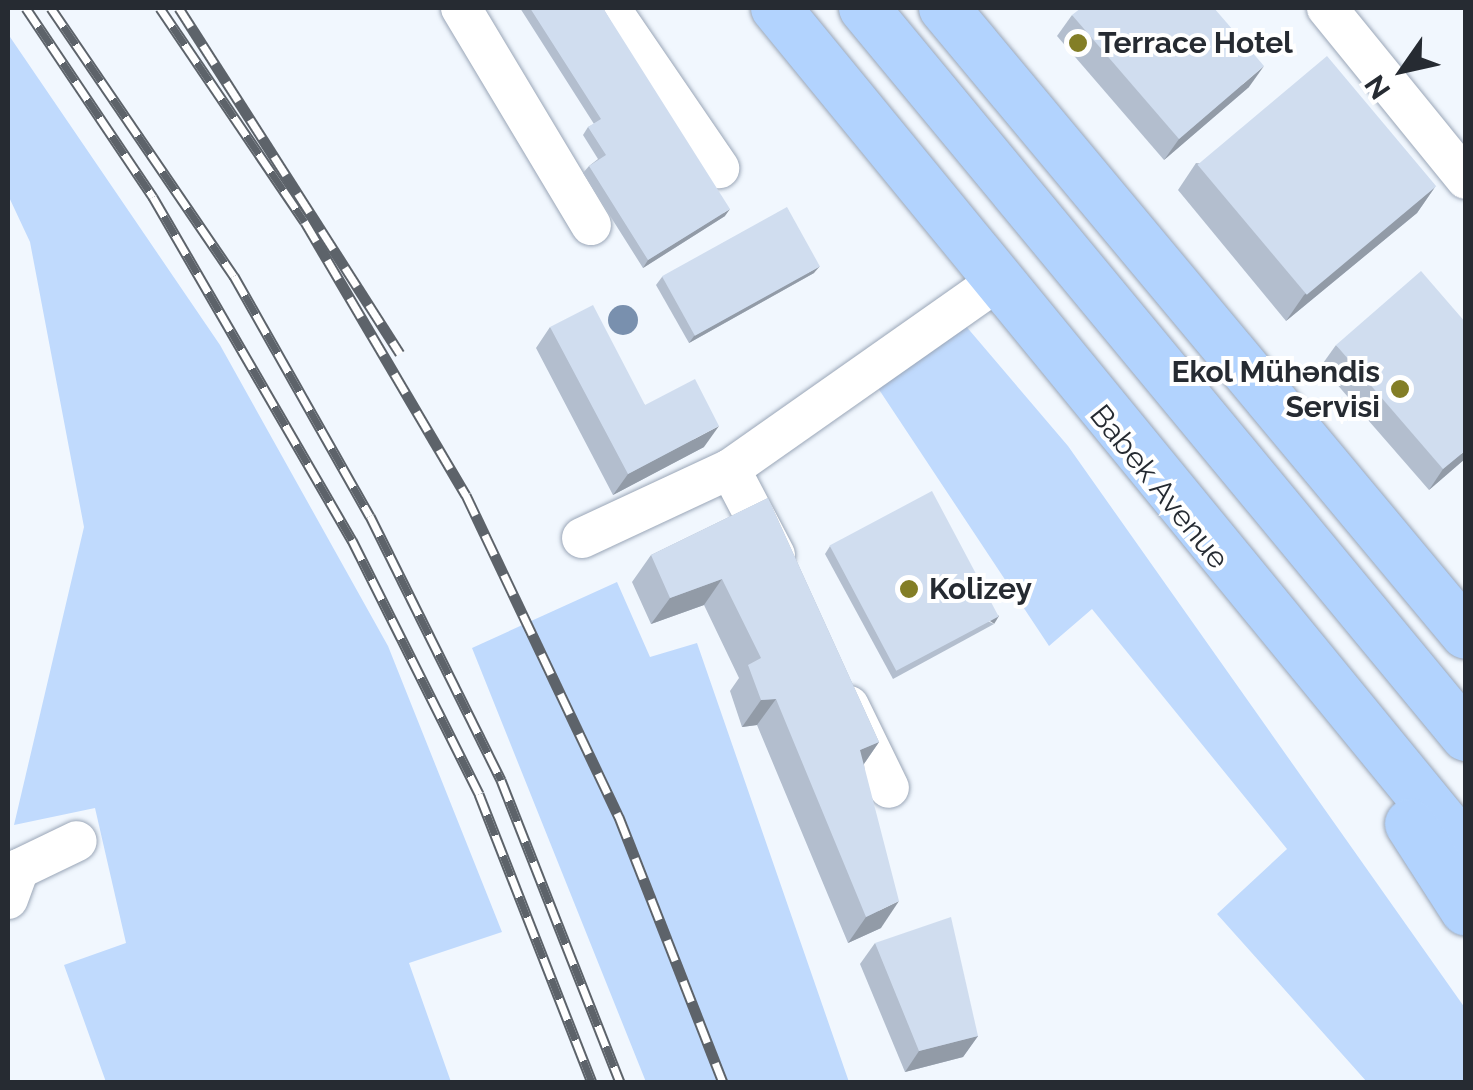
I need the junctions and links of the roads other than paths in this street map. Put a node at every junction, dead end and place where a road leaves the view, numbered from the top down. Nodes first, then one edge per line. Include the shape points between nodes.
1 (461, 8) edge
2 (610, 8) edge
3 (753, 8) edge
4 (776, 8) edge
5 (944, 8) edge
6 (1327, 8) edge
7 (877, 20) edge
8 (858, 119) junction
9 (719, 168) dead end
10 (1466, 179) edge
11 (590, 225) dead end
12 (1130, 238) junction
13 (993, 284) junction
14 (730, 469) junction
15 (582, 538) dead end
16 (789, 584) edge
17 (1466, 634) edge
18 (1297, 652) junction
19 (831, 669) edge
20 (1466, 736) edge
21 (889, 788) dead end
22 (76, 841) dead end
23 (1466, 850) edge
24 (8, 899) edge
25 (1466, 911) edge

1 - 11 street
2 - 9 street
3 - 8 main road, Babek Avenue
4 - 8 main road, Babek Avenue
5 - 12 main road
6 - 10 street
7 - 12 main road
7 - 20 main road
8 - 13 main road, Babek Avenue
12 - 17 main road
13 - 14 street
13 - 18 main road, Babek Avenue
14 - 15 street
14 - 16 street
18 - 23 main road, Babek Avenue
18 - 25 main road
19 - 21 street
22 - 24 street via 20,869

